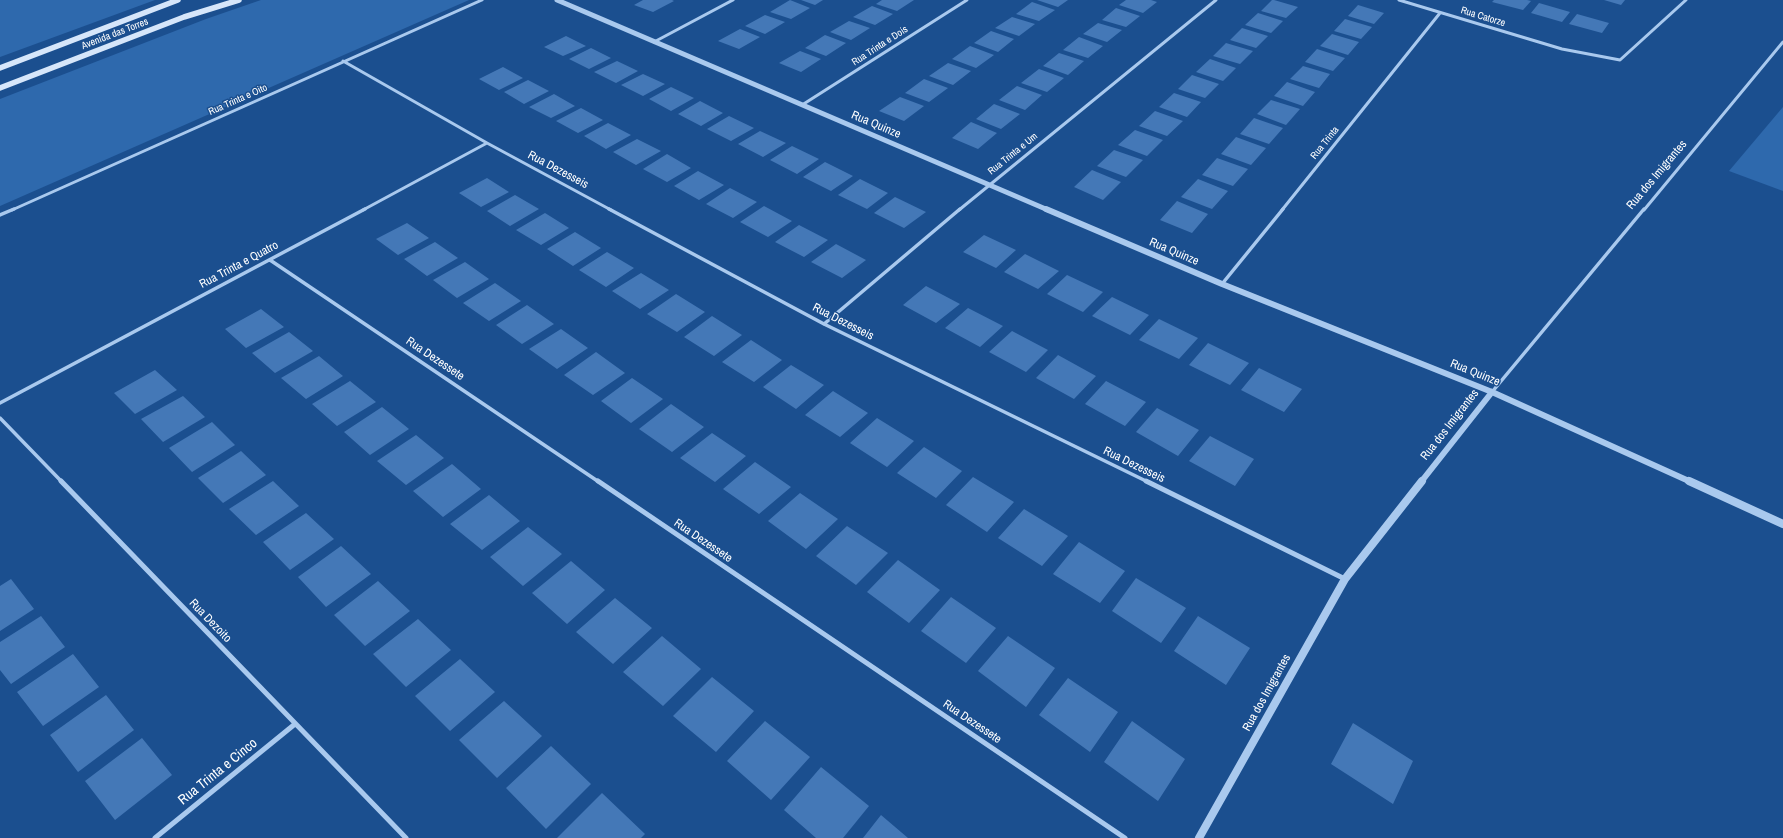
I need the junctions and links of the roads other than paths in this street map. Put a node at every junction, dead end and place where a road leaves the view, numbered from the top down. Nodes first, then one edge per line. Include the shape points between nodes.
1 (178, 0) edge
2 (238, 0) edge
3 (482, 0) edge
4 (557, 0) edge
5 (733, 0) edge
6 (967, 0) edge
7 (1216, 0) edge
8 (1399, 0) edge
9 (1686, 0) edge
10 (1440, 12) junction
11 (654, 42) junction
12 (1783, 42) edge
13 (343, 62) junction
14 (0, 68) edge
15 (0, 88) edge
16 (802, 106) junction
17 (487, 143) junction
18 (988, 185) junction
19 (0, 215) edge
20 (270, 260) junction
21 (1222, 284) junction
22 (824, 324) junction
23 (1492, 392) junction
24 (0, 403) edge
25 (0, 418) edge
26 (1783, 524) edge
27 (1345, 579) junction
28 (295, 724) junction
29 (155, 838) edge
30 (406, 838) edge
31 (1125, 838) edge
32 (1199, 838) edge

1 - 14 main road, Avenida das Torres
2 - 15 main road, Avenida das Torres via 184,17
3 - 13 street, Rua Trinta e Oito
4 - 11 street, Rua Quinze
5 - 11 street
6 - 16 street, Rua Trinta e Dois
7 - 18 street, Rua Trinta e Um
8 - 10 street, Rua Catorze
9 - 10 street, Rua Catorze via 1620,60 1562,49
10 - 21 street, Rua Trinta
11 - 16 street, Rua Quinze
12 - 23 street, Rua dos Imigrantes
13 - 17 street, Rua Dezesseis
13 - 19 street, Rua Trinta e Oito
16 - 18 street, Rua Quinze
17 - 20 street, Rua Trinta e Quatro
17 - 22 street, Rua Dezesseis
18 - 21 street, Rua Quinze
18 - 22 street, Rua Trinta e Um
20 - 24 street, Rua Trinta e Quatro
20 - 31 street, Rua Dezessete
21 - 23 street, Rua Quinze
22 - 27 street, Rua Dezesseis
23 - 26 street, Rua Quinze
23 - 27 street, Rua dos Imigrantes
25 - 28 street, Rua Dezoito
27 - 32 street, Rua dos Imigrantes
28 - 29 street, Rua Trinta e Cinco
28 - 30 street, Rua Dezoito

